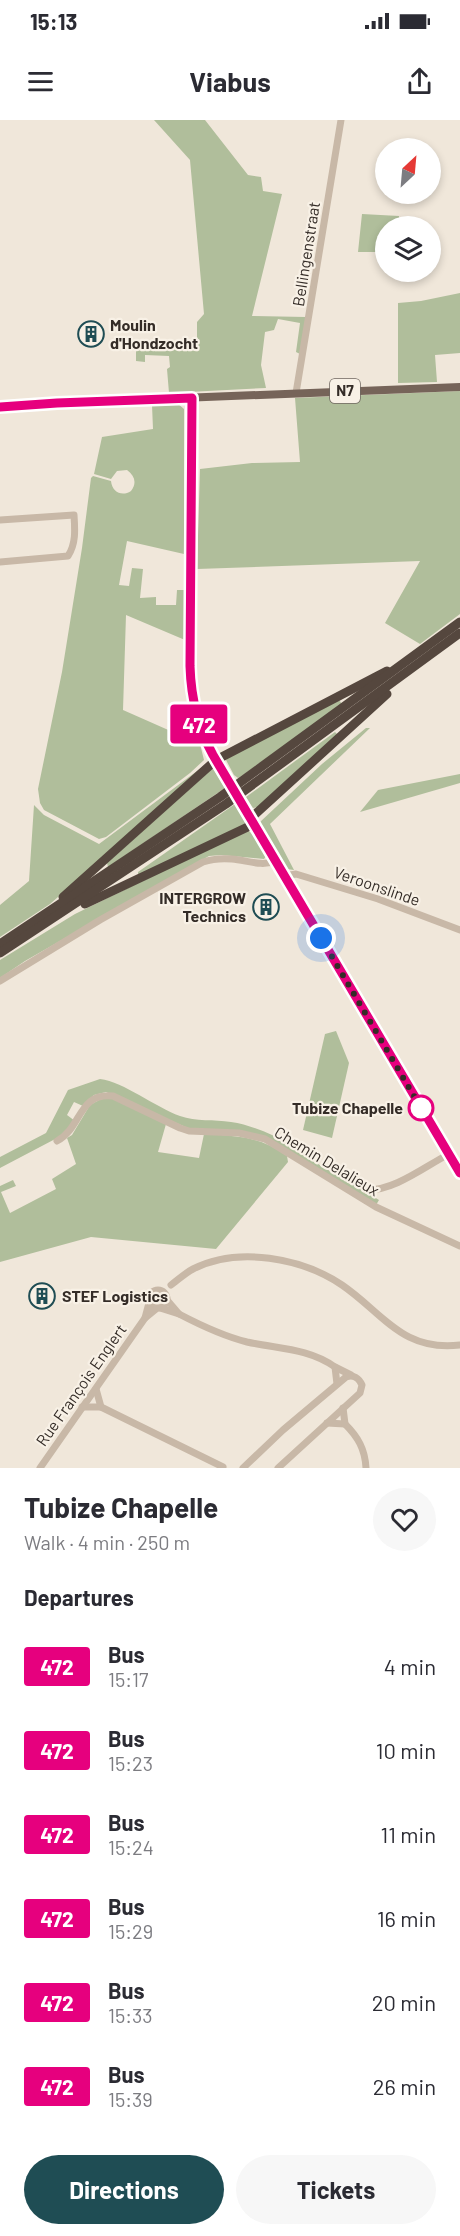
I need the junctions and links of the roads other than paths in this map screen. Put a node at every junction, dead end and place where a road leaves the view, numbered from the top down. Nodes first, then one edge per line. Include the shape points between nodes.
1 (342, 120) edge
2 (460, 387) edge
3 (296, 393) junction
4 (192, 398) junction
5 (0, 407) edge
6 (0, 520) edge
7 (0, 562) edge
8 (460, 622) edge
9 (460, 633) edge
10 (405, 663) junction
11 (396, 681) junction
12 (218, 763) junction
13 (251, 818) junction
14 (275, 861) junction
15 (284, 876) junction
16 (31, 929) junction
17 (460, 930) edge
18 (20, 931) junction
19 (0, 944) edge
20 (0, 953) edge
21 (0, 981) edge
22 (57, 1141) dead end
23 (449, 1154) junction
24 (460, 1173) edge
25 (372, 1197) dead end
26 (460, 1246) edge
27 (171, 1285) junction
28 (159, 1290) junction
29 (167, 1298) junction
30 (149, 1303) junction
31 (158, 1308) junction
32 (179, 1314) junction
33 (145, 1318) junction
34 (460, 1345) edge
35 (335, 1367) junction
36 (351, 1375) junction
37 (337, 1384) junction
38 (96, 1389) junction
39 (82, 1407) junction
40 (101, 1407) junction
41 (343, 1408) junction
42 (327, 1423) junction
43 (345, 1425) junction
44 (223, 1467) edge
45 (40, 1468) edge
46 (231, 1468) edge
47 (243, 1468) edge
48 (278, 1468) edge
49 (366, 1468) edge

1 - 3 street, Bellingenstraat
2 - 3 main road, N7
3 - 4 main road, N7
4 - 5 main road, N7
4 - 12 main road via 190,684 195,711
6 - 7 street via 74,515 75,529 68,556
8 - 10 highway
9 - 11 highway
10 - 12 highway
10 - 16 highway
11 - 13 highway via 386,695
11 - 16 highway via 216,810
12 - 13 main road, bridge
12 - 18 highway
13 - 14 main road
13 - 16 highway
14 - 15 main road
14 - 21 street via 231,858 203,862
15 - 17 street, Veroonslinde via 296,874 378,898
15 - 23 main road
16 - 18 highway
16 - 20 highway
18 - 19 highway
22 - 26 street, Chemin Delalieux via 69,1132 88,1103 103,1095 113,1096 189,1131 239,1133 265,1139 378,1208
23 - 24 main road
23 - 25 street via 392,1185 366,1190
27 - 28 street
27 - 29 street
27 - 34 street via 191,1270 220,1260 262,1258 291,1262 343,1285 406,1336 429,1344
28 - 29 street
28 - 30 street via 150,1293
29 - 31 street
29 - 32 street
30 - 31 street
30 - 33 street
31 - 32 street
31 - 33 street
32 - 35 street via 228,1336 304,1352
33 - 38 street, Rue François Englert
35 - 36 street
35 - 37 street
36 - 37 street
36 - 41 street via 360,1381 361,1390
37 - 47 street
38 - 39 street, Rue François Englert
38 - 40 street
39 - 40 street
39 - 45 street, Rue François Englert
40 - 44 street
41 - 42 street
41 - 43 street
42 - 43 street
42 - 48 street
43 - 49 street via 358,1439
44 - 46 street

